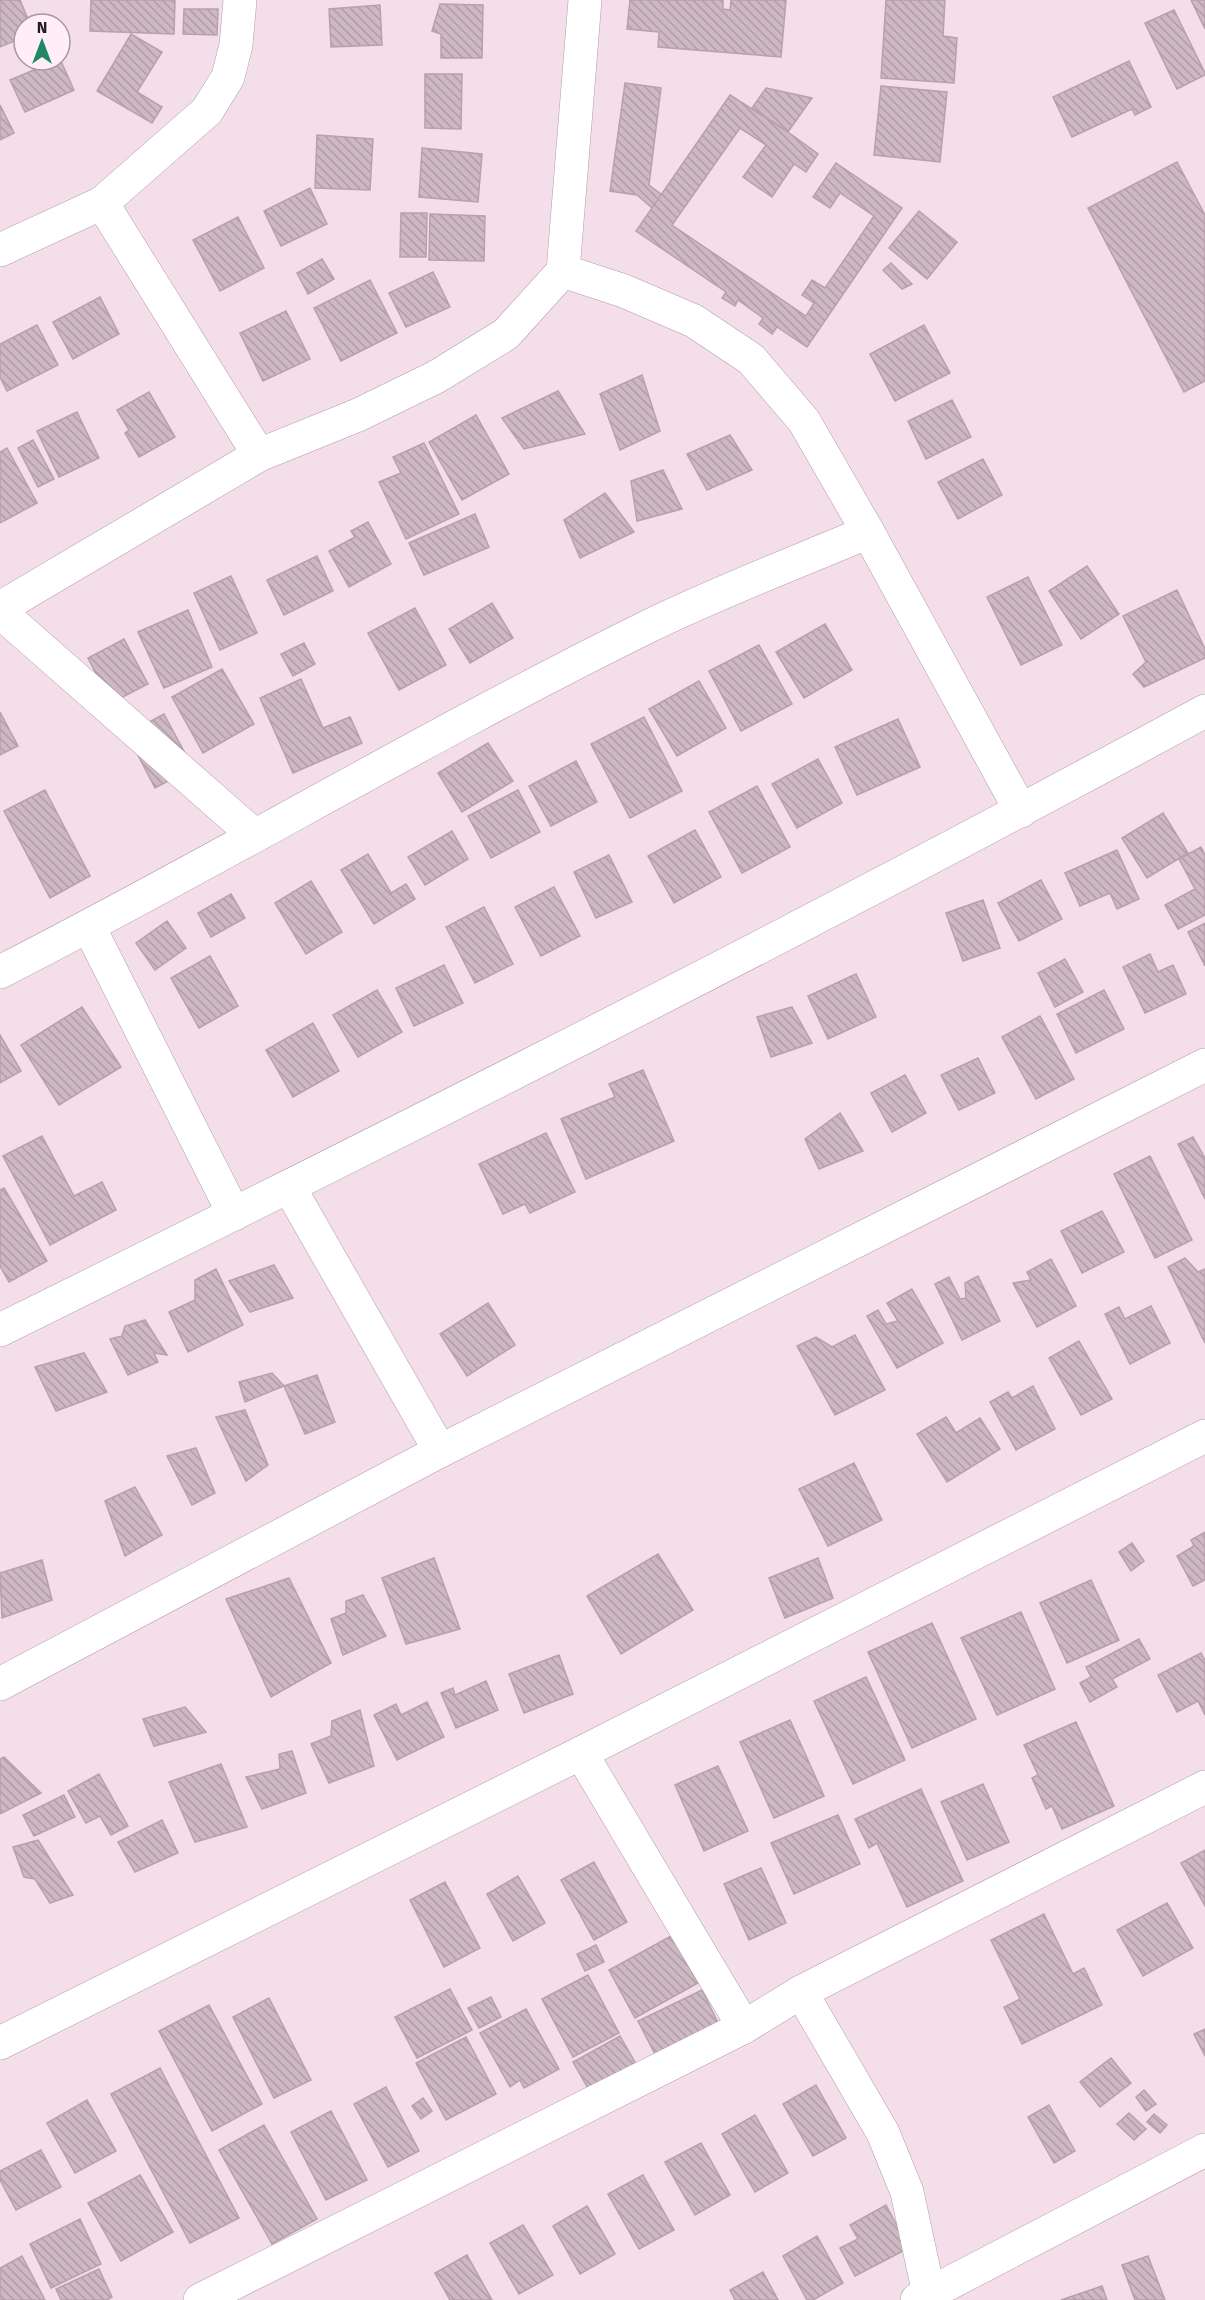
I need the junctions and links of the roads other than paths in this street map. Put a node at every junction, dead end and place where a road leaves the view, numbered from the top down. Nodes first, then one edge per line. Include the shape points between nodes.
1 (240, 0) edge
2 (585, 0) edge
3 (102, 203) junction
4 (0, 250) edge
5 (563, 271) junction
6 (258, 455) junction
7 (867, 532) junction
8 (0, 610) edge
9 (1205, 711) edge
10 (1021, 812) junction
11 (254, 835) junction
12 (89, 927) junction
13 (0, 972) edge
14 (1205, 1065) edge
15 (290, 1187) junction
16 (234, 1214) junction
17 (0, 1330) edge
18 (1205, 1436) edge
19 (440, 1451) junction
20 (0, 1684) edge
21 (581, 1753) junction
22 (1205, 1787) edge
23 (801, 1992) junction
24 (744, 2027) junction
25 (0, 2043) edge
26 (1205, 2150) edge
27 (923, 2297) edge
28 (200, 2300) edge

1 - 3 street via 228,77 207,111
2 - 5 street
3 - 4 street
3 - 6 street
5 - 6 street via 506,334 436,377 358,416
5 - 7 street via 624,291 694,321 751,359 804,421
6 - 8 street
7 - 10 street
7 - 11 street via 649,626
8 - 11 street
9 - 10 street
10 - 15 street
11 - 12 street
12 - 13 street
12 - 16 street
14 - 19 street
15 - 16 street
15 - 19 street
16 - 17 street
18 - 21 street
19 - 20 street
21 - 24 street
21 - 25 street
22 - 23 street
23 - 24 street
23 - 27 street via 883,2133 907,2192
24 - 28 street
26 - 27 street

